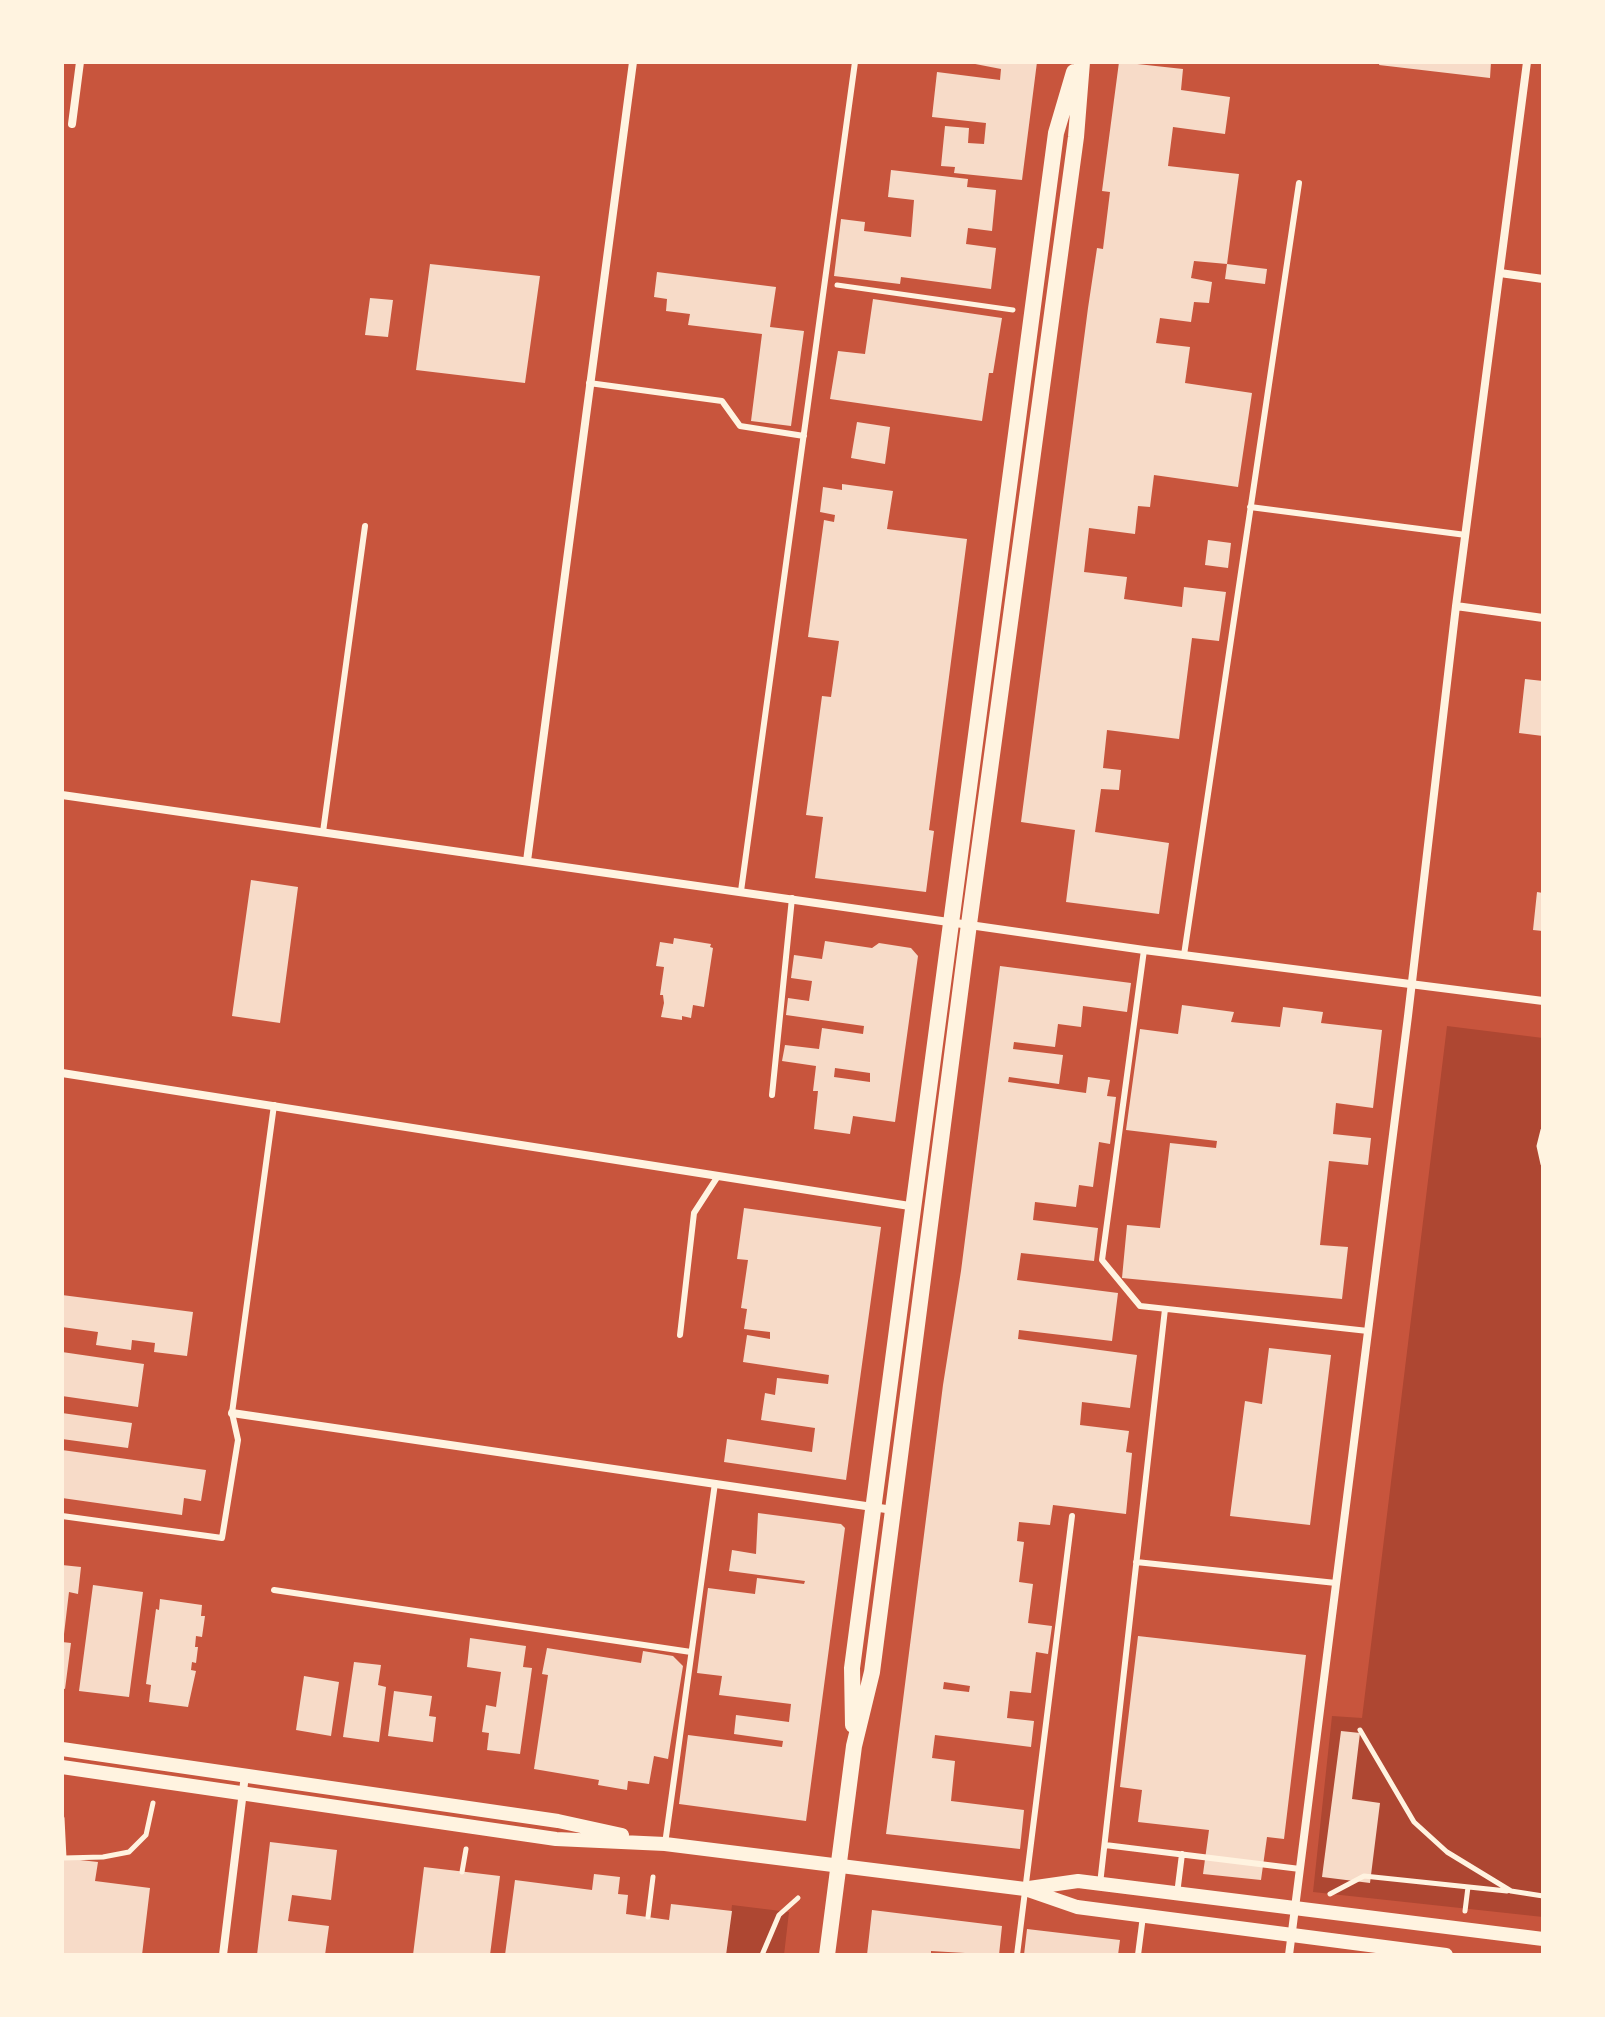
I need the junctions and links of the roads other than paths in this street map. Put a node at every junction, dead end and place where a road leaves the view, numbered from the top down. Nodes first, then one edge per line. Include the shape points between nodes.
1 (80, 62) edge
2 (633, 62) edge
3 (855, 62) edge
4 (1080, 62) edge
5 (1527, 62) edge
6 (72, 124) dead end
7 (1299, 183) dead end
8 (1500, 273) junction
9 (1543, 279) edge
10 (589, 383) junction
11 (804, 436) junction
12 (1250, 507) junction
13 (365, 526) dead end
14 (1466, 535) junction
15 (1456, 606) junction
16 (1543, 618) edge
17 (62, 795) edge
18 (323, 832) junction
19 (527, 861) junction
20 (741, 891) junction
21 (792, 898) junction
22 (951, 921) junction
23 (969, 924) junction
24 (1144, 950) junction
25 (1184, 955) junction
26 (1411, 984) junction
27 (1543, 1001) edge
28 (62, 1073) edge
29 (772, 1095) dead end
30 (274, 1105) junction
31 (718, 1176) junction
32 (914, 1206) junction
33 (933, 1209) junction
34 (1165, 1309) junction
35 (1368, 1331) junction
36 (680, 1335) dead end
37 (232, 1413) junction
38 (715, 1483) junction
39 (874, 1508) junction
40 (894, 1511) junction
41 (62, 1516) edge
42 (1072, 1516) dead end
43 (1136, 1562) junction
44 (1336, 1583) junction
45 (274, 1590) dead end
46 (691, 1652) junction
47 (854, 1746) junction
48 (62, 1749) edge
49 (62, 1767) edge
50 (245, 1775) junction
51 (242, 1794) junction
52 (665, 1844) junction
53 (1105, 1845) junction
54 (1182, 1854) junction
55 (838, 1866) junction
56 (1300, 1869) junction
57 (1100, 1884) junction
58 (1025, 1889) junction
59 (1177, 1894) junction
60 (1295, 1909) junction
61 (1143, 1916) junction
62 (1292, 1934) junction
63 (1543, 1939) edge
64 (223, 1955) edge
65 (827, 1955) edge
66 (1017, 1955) edge
67 (1138, 1955) edge
68 (1289, 1955) edge
69 (1446, 1955) edge

1 - 6 street
2 - 10 street
3 - 11 lane
4 - 22 main road via 1056,133
4 - 23 main road via 1076,137
5 - 8 street
7 - 12 lane
8 - 9 street
8 - 14 street
10 - 11 lane via 722,401 740,426
10 - 19 street
11 - 20 lane
12 - 14 lane
12 - 25 lane
13 - 18 lane
14 - 15 street
15 - 16 street
15 - 26 street
17 - 18 street
18 - 19 street
19 - 20 street
20 - 21 street
21 - 22 street
21 - 29 lane
22 - 23 street
22 - 32 main road
23 - 24 street
23 - 33 main road
24 - 25 street
24 - 34 lane via 1102,1260 1140,1306
25 - 26 street
26 - 27 street
26 - 35 street
28 - 30 street
30 - 31 street
30 - 37 lane
31 - 32 street
31 - 36 lane via 694,1213
32 - 33 street
32 - 39 main road
33 - 40 main road
34 - 35 lane
34 - 43 lane
35 - 44 street
37 - 38 street
37 - 41 lane via 238,1440 222,1538
38 - 39 street
38 - 46 lane
39 - 40 street
39 - 47 main road via 852,1668
40 - 47 main road via 872,1672
42 - 58 lane
43 - 44 lane
43 - 53 lane
44 - 56 street
45 - 46 lane
46 - 52 lane
47 - 55 main road
48 - 50 street
49 - 51 street
50 - 51 street
50 - 52 street via 558,1821
51 - 52 street via 556,1839
51 - 64 street
52 - 55 street
53 - 54 lane
53 - 57 lane
54 - 56 lane
54 - 59 lane
55 - 58 street
55 - 65 main road
56 - 60 street
57 - 58 street via 1078,1881
57 - 59 street
58 - 61 street via 1077,1907
58 - 66 lane
59 - 60 street
60 - 62 street
60 - 63 street
61 - 62 street
61 - 67 lane
62 - 68 street
62 - 69 street

